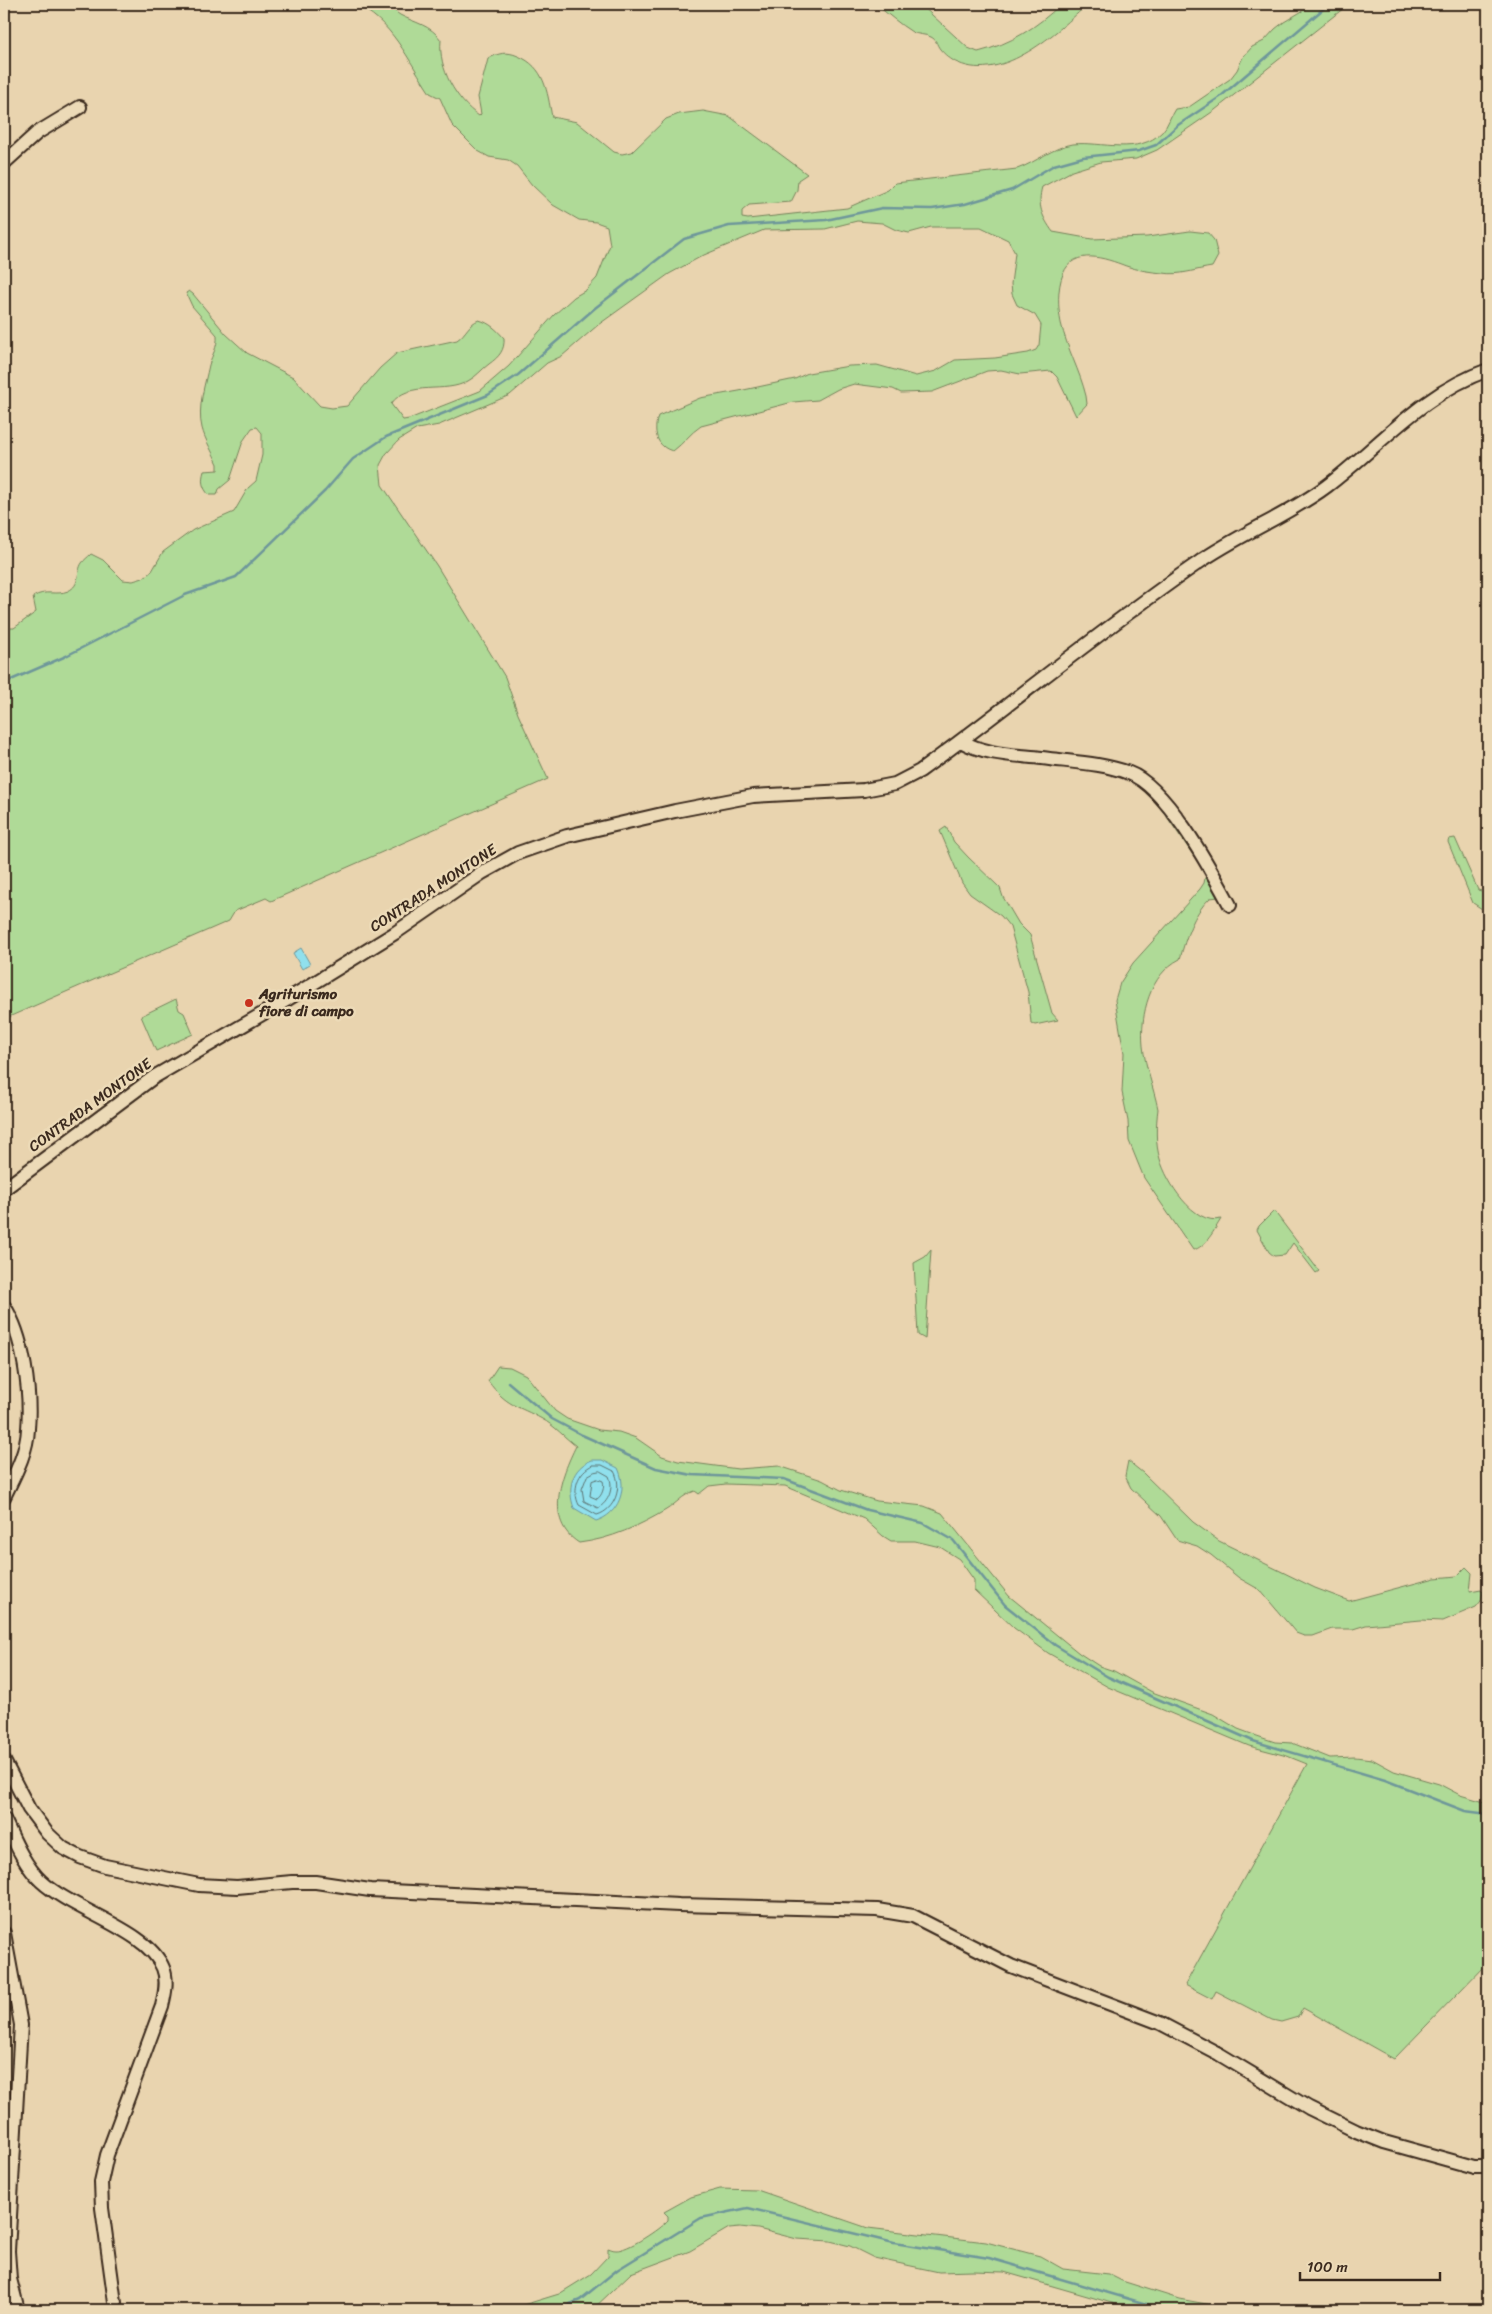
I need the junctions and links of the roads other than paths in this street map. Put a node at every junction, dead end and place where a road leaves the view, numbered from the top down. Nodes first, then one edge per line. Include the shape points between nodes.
1 (80, 107) dead end
2 (4, 163) edge
3 (1488, 370) edge
4 (960, 741) junction
5 (1230, 905) dead end
6 (4, 1189) edge
7 (4, 1306) edge
8 (4, 1497) edge
9 (4, 1761) edge
10 (4, 1819) edge
11 (4, 1933) edge
12 (1488, 2167) edge
13 (18, 2310) edge
14 (116, 2310) edge

1 - 2 street via 37,133
3 - 4 street, CONTRADA MONTONE via 1444,389 1424,403 1326,486 1289,512 1199,562
4 - 5 street via 988,751 1096,765 1130,774 1150,786 1206,861
4 - 6 street, CONTRADA MONTONE via 920,772 895,784 864,790 743,798 567,836 518,853 482,873 395,933 154,1077
7 - 8 street via 14,1320 21,1353 28,1430 21,1461
9 - 12 street via 28,1809 47,1834 63,1848 105,1866 199,1885 237,1887 316,1882 370,1890 678,1905 877,1910 913,1916 1011,1966 1160,2023 1309,2108 1356,2131 1474,2167
10 - 14 street via 19,1851 40,1880 68,1902 136,1938 154,1952 164,1969 166,1987 162,2006 106,2155 101,2182
11 - 13 street via 21,2025 8,2251 10,2279

